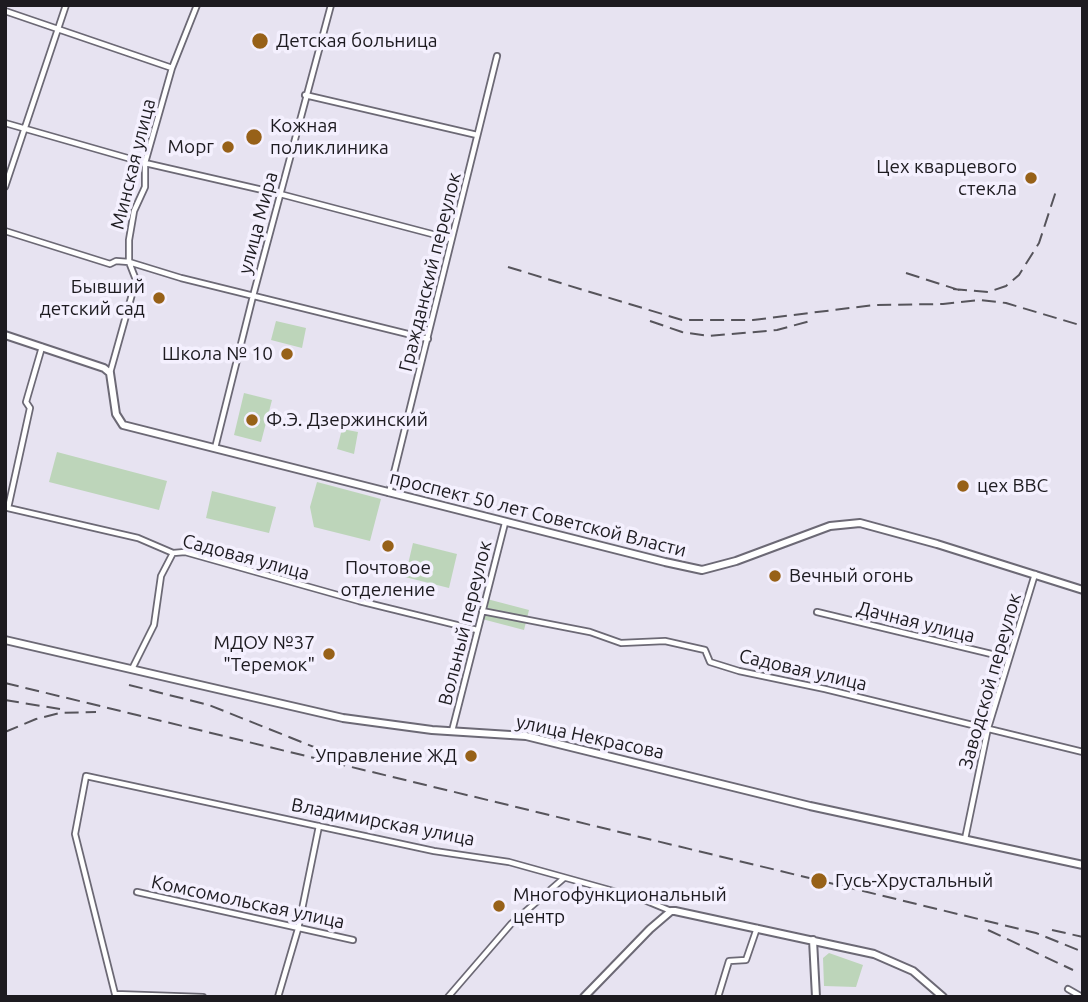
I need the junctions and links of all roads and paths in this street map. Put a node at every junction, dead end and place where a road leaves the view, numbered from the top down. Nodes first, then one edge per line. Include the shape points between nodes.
1 (66, 5) edge
2 (197, 5) edge
3 (323, 5) edge
4 (330, 6) edge
5 (5, 11) edge
6 (58, 28) junction
7 (498, 56) dead end
8 (172, 68) junction
9 (305, 95) junction
10 (5, 122) edge
11 (23, 128) junction
12 (477, 135) junction
13 (145, 163) junction
14 (5, 187) edge
15 (280, 194) junction
16 (5, 231) edge
17 (451, 239) junction
18 (129, 262) junction
19 (253, 296) junction
20 (5, 335) edge
21 (428, 339) junction
22 (42, 346) junction
23 (107, 370) junction
24 (215, 448) junction
25 (389, 494) junction
26 (505, 523) junction
27 (173, 553) junction
28 (1035, 573) junction
29 (1083, 590) edge
30 (482, 611) junction
31 (817, 612) dead end
32 (477, 630) junction
33 (5, 640) edge
34 (1008, 658) junction
35 (132, 669) junction
36 (988, 728) junction
37 (452, 731) junction
38 (1083, 752) edge
39 (319, 826) junction
40 (965, 839) junction
41 (1083, 864) edge
42 (564, 878) junction
43 (137, 892) dead end
44 (671, 911) junction
45 (757, 928) junction
46 (298, 929) junction
47 (353, 940) dead end
48 (813, 940) junction
49 (1068, 989) dead end
50 (203, 997) edge
51 (278, 997) edge
52 (448, 997) edge
53 (584, 997) edge
54 (718, 997) edge
55 (816, 997) edge
56 (943, 997) edge
57 (1082, 997) edge

1 - 6 street
2 - 8 street, Минская улица
3 - 4 street
4 - 9 street, улица Мира
5 - 6 street
6 - 8 street
6 - 11 street
7 - 12 street, Гражданский переулок
8 - 13 street, Минская улица
9 - 12 street
9 - 15 street, улица Мира
10 - 11 street
11 - 13 street
11 - 14 street
12 - 17 street, Гражданский переулок
13 - 15 street
13 - 18 street, Минская улица via 145,187 134,211
15 - 17 street
15 - 19 street, улица Мира
16 - 18 street via 110,264
17 - 21 street, Гражданский переулок
18 - 19 street
18 - 23 street, Минская улица via 136,280
19 - 21 street
19 - 24 street, улица Мира
20 - 22 street
21 - 25 street, Гражданский переулок
22 - 23 street
22 - 27 street, Садовая улица via 26,402 30,408 8,508 138,538
23 - 24 street, проспект 50 лет Советской Власти via 116,414 123,425
24 - 25 street, проспект 50 лет Советской Власти
25 - 26 street, проспект 50 лет Советской Власти
26 - 28 street, проспект 50 лет Советской Власти via 702,570 830,526 860,523
26 - 30 street, Вольный переулок
27 - 32 street, Садовая улица via 185,552
27 - 35 street via 159,583 154,625
28 - 29 street, проспект 50 лет Советской Власти
28 - 34 street, Заводской переулок
30 - 32 street, Вольный переулок
30 - 36 street, Садовая улица via 590,632 621,643 665,641 705,650 710,662 739,671
31 - 34 street, Дачная улица
32 - 37 street, Вольный переулок
33 - 35 street, улица Некрасова
34 - 36 street, Заводской переулок
35 - 37 street, улица Некрасова via 343,718
36 - 38 street, Садовая улица
36 - 40 street, Заводской переулок
37 - 40 street, улица Некрасова via 526,736
39 - 42 street, Владимирская улица via 509,862
39 - 46 street
39 - 50 street, Владимирская улица via 86,776 75,834 115,994
40 - 41 street, улица Некрасова
42 - 44 street, Владимирская улица
42 - 52 street via 511,924
43 - 46 street, Комсомольская улица
44 - 45 street
44 - 53 street
45 - 48 street
45 - 54 street via 746,960 729,961
46 - 47 street, Комсомольская улица
46 - 51 street
48 - 55 street
48 - 56 street via 900,965 925,979
49 - 57 street

